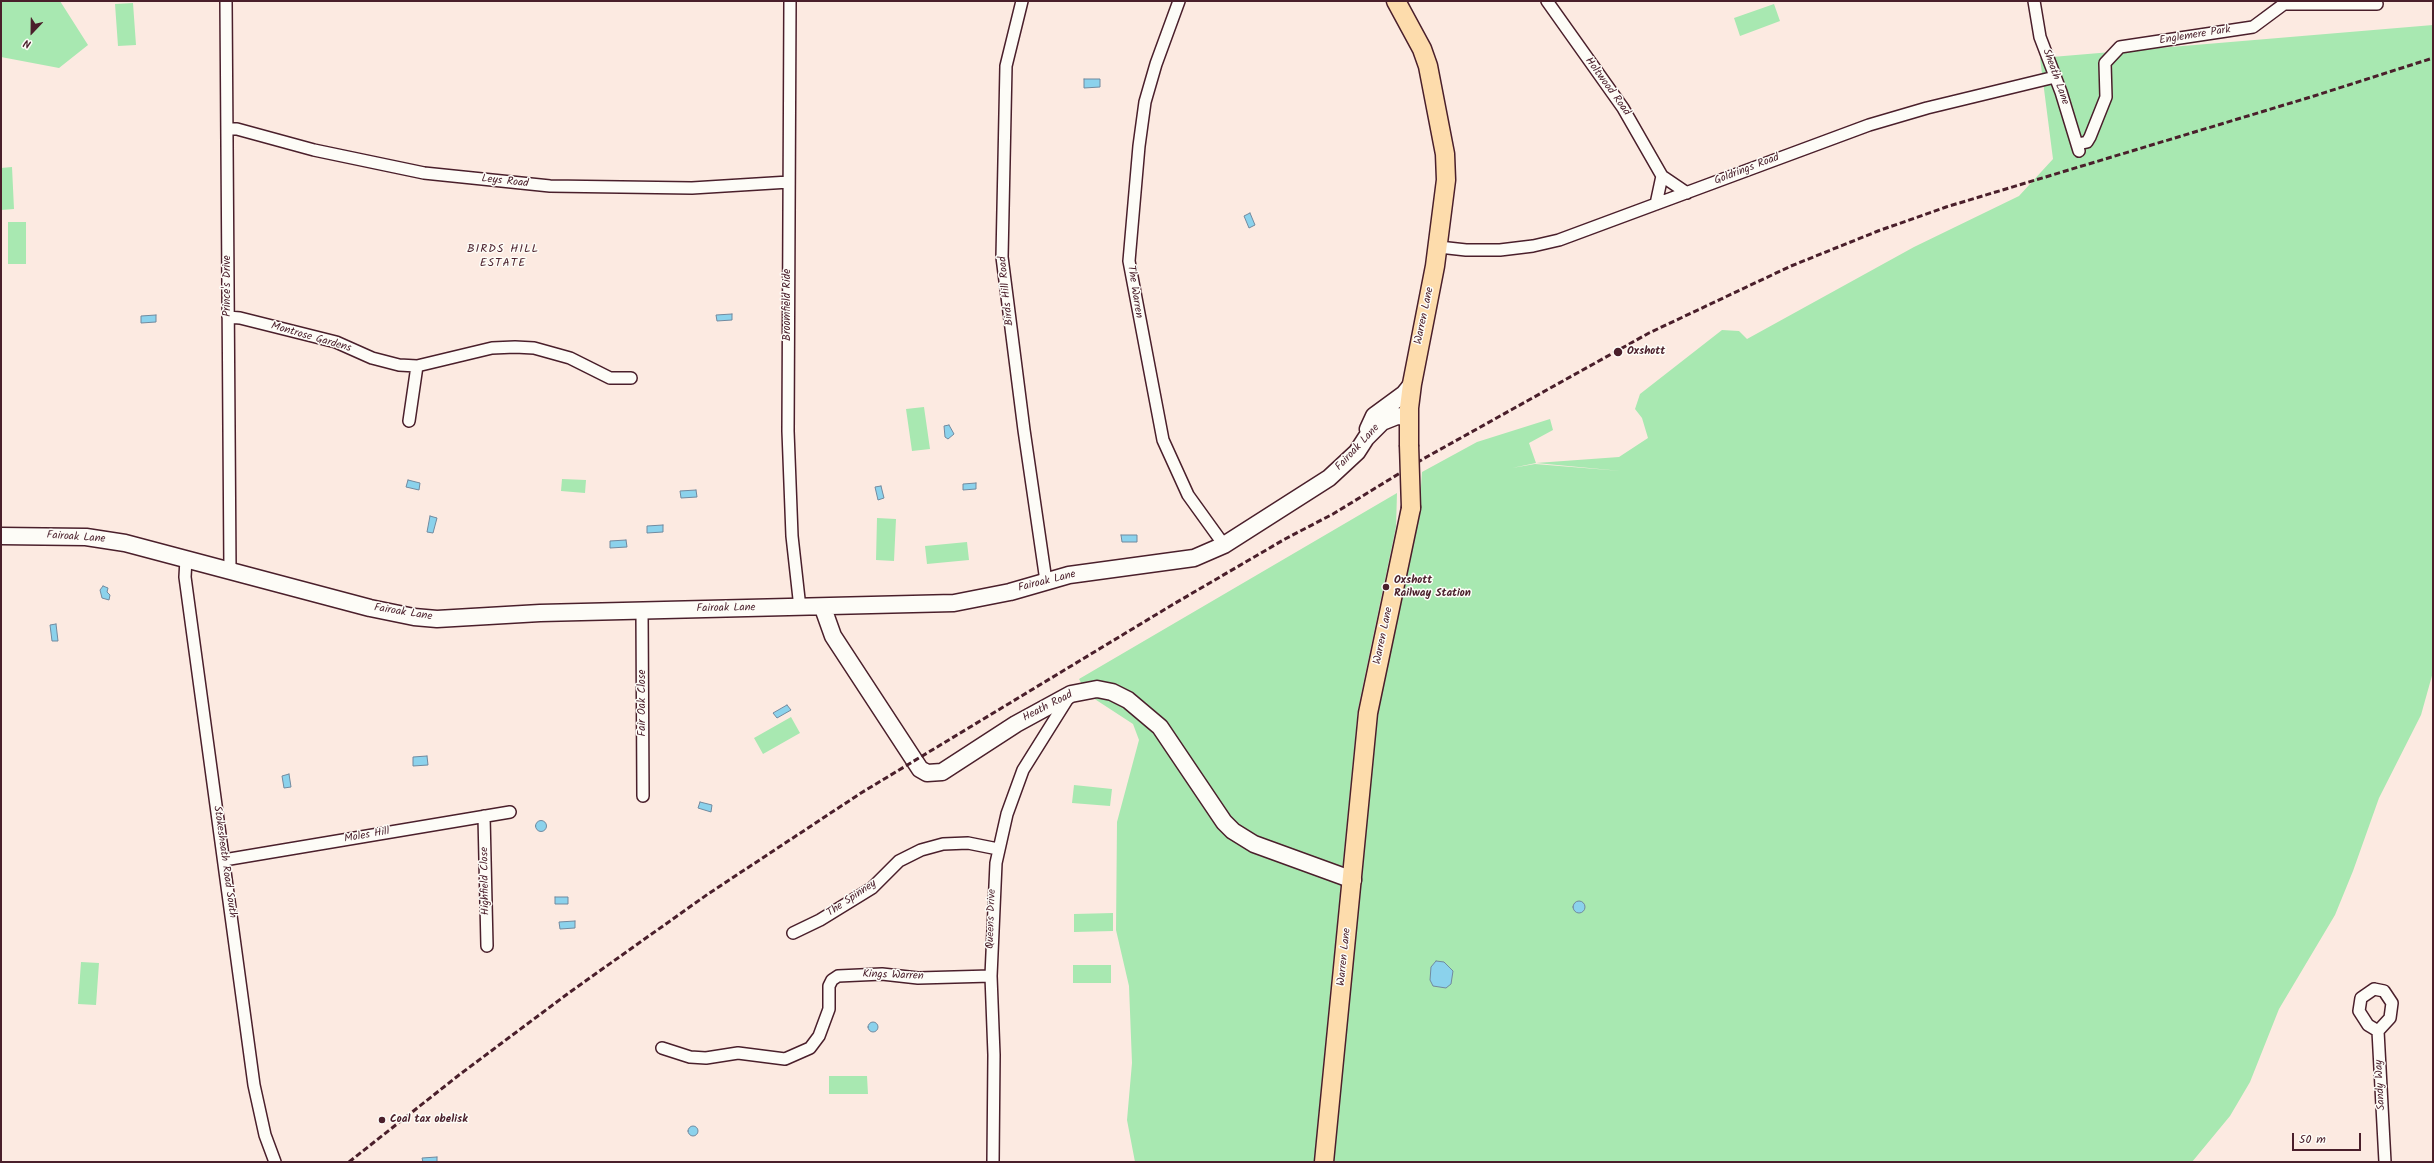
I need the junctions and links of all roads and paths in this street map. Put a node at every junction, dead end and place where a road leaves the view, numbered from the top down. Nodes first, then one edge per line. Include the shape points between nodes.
1 (226, 1) edge
2 (790, 1) edge
3 (1022, 1) edge
4 (1178, 1) edge
5 (1396, 1) edge
6 (1547, 1) edge
7 (2034, 1) edge
8 (2378, 4) dead end
9 (2055, 77) junction
10 (227, 129) junction
11 (2079, 148) joint
12 (1662, 176) junction
13 (789, 182) junction
14 (1687, 193) junction
15 (1656, 204) junction
16 (1438, 247) junction
17 (228, 317) junction
18 (417, 366) junction
19 (630, 378) dead end
20 (1412, 384) junction
21 (1408, 418) junction
22 (409, 421) dead end
23 (1366, 438) junction
24 (1, 536) edge
25 (1224, 545) junction
26 (186, 559) junction
27 (230, 570) junction
28 (1046, 581) junction
29 (800, 608) junction
30 (823, 608) junction
31 (642, 611) junction
32 (1071, 694) junction
33 (643, 796) dead end
34 (510, 812) dead end
35 (484, 816) junction
36 (998, 849) junction
37 (224, 860) junction
38 (1353, 880) junction
39 (793, 934) dead end
40 (487, 946) dead end
41 (991, 976) junction
42 (2378, 1031) dead end
43 (662, 1048) dead end
44 (275, 1162) edge
45 (994, 1162) edge
46 (1324, 1162) edge
47 (2385, 1162) edge

1 - 10 street, Prince's Drive
2 - 13 street, Broomfield Ride
3 - 28 street, Birds Hill Road via 1006,66 1002,257
4 - 25 street, The Warren via 1145,102 1129,261 1163,440 1188,495
5 - 16 main road, Warren Lane via 1422,49 1435,94 1445,154 1446,180
6 - 12 street, Holtwood Road via 1623,108
7 - 9 street, Sheath Lane via 2040,37
8 - 11 street, Englemere Park via 2284,4 2253,27 2120,47 2105,63 2106,97 2090,137
9 - 11 street, Sheath Lane
9 - 14 street, Goldrings Road via 1869,124
10 - 13 street, Leys Road via 237,129 379,165 424,173 522,184 692,188
10 - 17 street, Prince's Drive
12 - 14 street, Holtwood Road
12 - 15 street
13 - 29 street, Broomfield Ride via 788,430 792,536
14 - 15 street, Goldrings Road
15 - 16 street, Goldrings Road via 1559,240 1533,246 1473,250
16 - 20 main road, Warren Lane
17 - 18 street, Montrose Gardens via 336,342 385,362
17 - 27 street, Prince's Drive
18 - 19 street, Montrose Gardens via 492,348 515,346 554,353 610,378
18 - 22 street
20 - 21 main road, Warren Lane
20 - 23 main road via 1404,394 1374,416
21 - 23 main road, Fairoak Lane via 1390,418 1382,422
21 - 38 main road, Warren Lane, bridge via 1411,508 1368,713
23 - 25 main road, Fairoak Lane via 1357,452 1329,478
24 - 26 main road, Fairoak Lane via 86,537 125,543
25 - 28 main road, Fairoak Lane via 1194,558 1069,575
26 - 27 main road, Fairoak Lane
26 - 37 street, Stokesheath Road South via 185,577
27 - 31 main road, Fairoak Lane via 370,608 414,617 437,619
28 - 30 main road, Fairoak Lane via 980,599 954,603
29 - 30 main road, Fairoak Lane
29 - 31 main road, Fairoak Lane
30 - 32 main road, Heath Road via 833,636 908,752 920,769 927,773 942,772 1016,724
31 - 33 street, Fair Oak Close
32 - 36 street, Queens Drive via 1023,770
32 - 38 main road, Heath Road via 1097,689 1112,692 1128,700 1160,727 1224,822 1233,831 1254,844
34 - 35 street, Moles Hill
35 - 37 street, Moles Hill
35 - 40 street, Highfield Close
36 - 39 street, The Spinney via 968,842 943,844 921,850 899,862 872,888
36 - 41 street, Queens Drive via 993,883
37 - 44 street, Stokesheath Road South via 254,1085 265,1135
38 - 46 main road, Warren Lane
41 - 43 street, Kings Warren via 838,976 829,986 829,1009 820,1036 810,1048 786,1059 749,1054 690,1057
41 - 45 street, Queens Drive
42 - 47 street, Sandy Way

